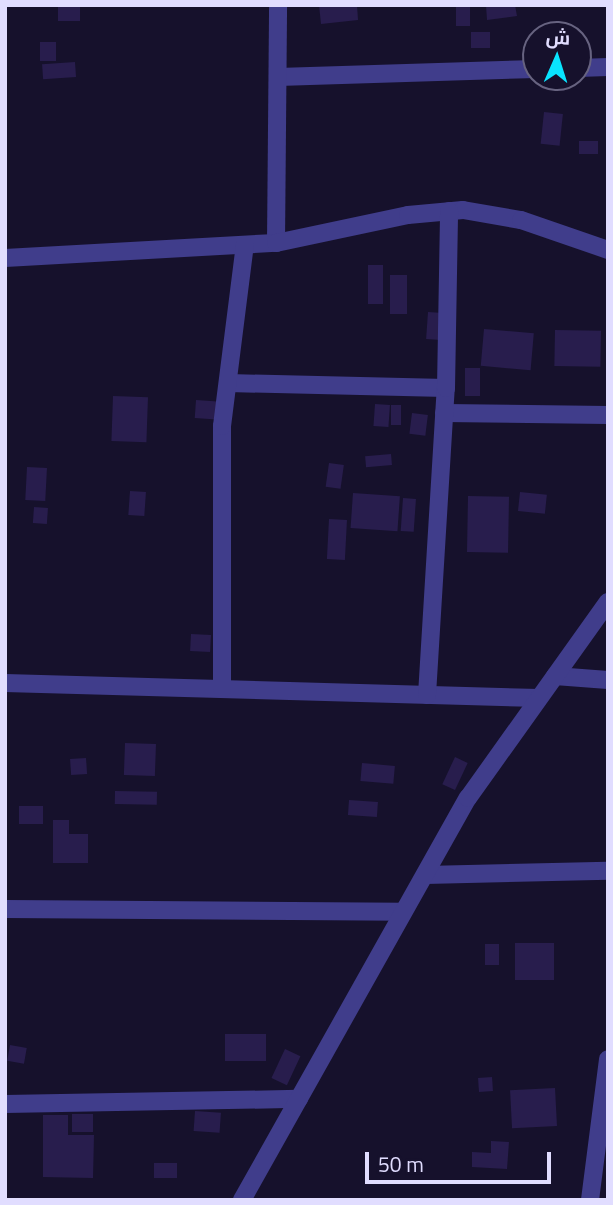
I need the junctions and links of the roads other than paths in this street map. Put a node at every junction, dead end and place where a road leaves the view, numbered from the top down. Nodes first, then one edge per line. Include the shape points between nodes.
1 (278, 5) edge
2 (522, 69) edge
3 (278, 77) junction
4 (449, 211) junction
5 (276, 243) junction
6 (245, 245) junction
7 (608, 250) edge
8 (5, 258) edge
9 (228, 383) junction
10 (446, 388) junction
11 (444, 413) junction
12 (608, 415) edge
13 (608, 602) edge
14 (555, 677) junction
15 (608, 680) edge
16 (5, 683) edge
17 (222, 689) junction
18 (427, 695) junction
19 (539, 698) junction
20 (608, 872) edge
21 (425, 875) junction
22 (5, 909) edge
23 (404, 912) junction
24 (608, 1059) edge
25 (299, 1098) junction
26 (5, 1104) edge
27 (242, 1200) edge
28 (590, 1200) edge

1 - 3 street
2 - 3 street
3 - 5 street
4 - 5 street via 408,215
4 - 7 street via 521,219
4 - 10 street
5 - 6 street
6 - 8 street
6 - 9 street
9 - 10 street
9 - 17 street via 222,426
10 - 11 street
11 - 12 street
11 - 18 street
13 - 14 street
14 - 15 street
14 - 19 street
16 - 17 street
17 - 18 street
18 - 19 street
19 - 21 street via 468,798
20 - 21 street
21 - 23 street
22 - 23 street
23 - 25 street
24 - 28 street
25 - 26 street
25 - 27 street

